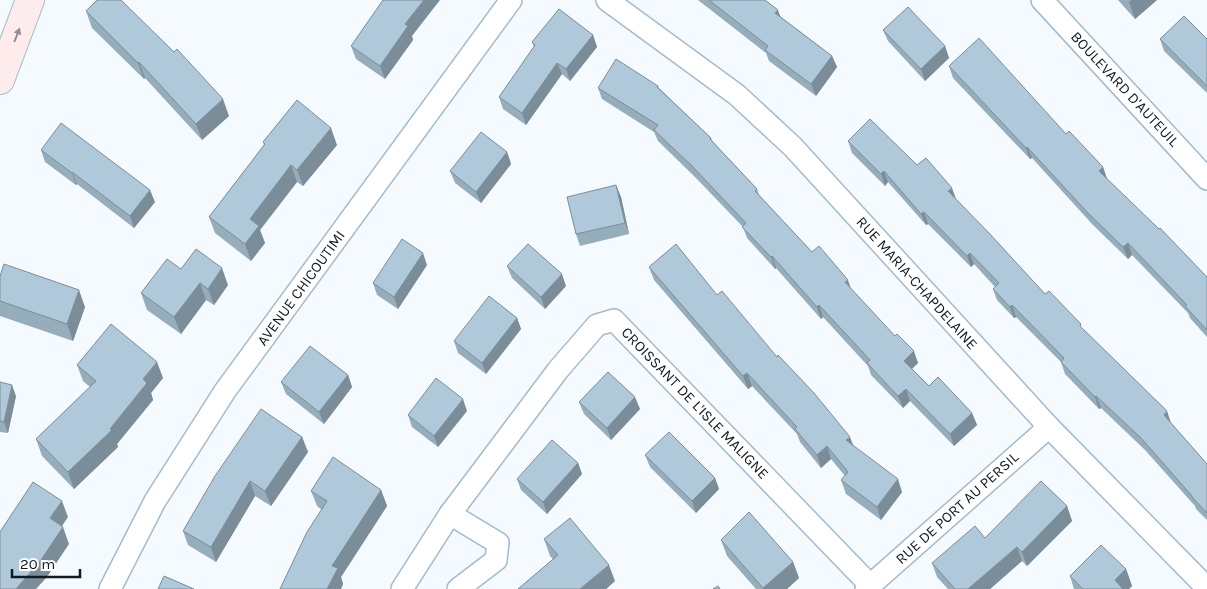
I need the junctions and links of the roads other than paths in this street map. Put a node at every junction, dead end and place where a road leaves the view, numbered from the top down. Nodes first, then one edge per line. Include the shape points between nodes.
1 (30, 0) edge
2 (511, 0) edge
3 (607, 0) edge
4 (1042, 0) edge
5 (0, 80) edge
6 (1207, 179) edge
7 (1049, 427) junction
8 (450, 514) junction
9 (868, 587) edge
10 (1207, 588) edge
11 (110, 589) edge
12 (402, 589) edge
13 (458, 589) edge

5 -> 1 main road
2 - 11 street, AVENUE CHICOUTIMI via 226,391 155,501
3 - 7 street, RUE MARIA-CHAPDELAINE via 737,95 793,147
4 - 6 street, BOULEVARD D'AUTEUIL
7 - 9 street, RUE DE PORT AU PERSIL
7 - 10 street, RUE MARIA-CHAPDELAINE
8 - 9 street, CROISSANT DE L'ISLE MALIGNE via 558,370 597,325 614,320
8 - 12 street, CROISSANT DE L'ISLE MALIGNE
8 - 13 street via 498,543 496,560

